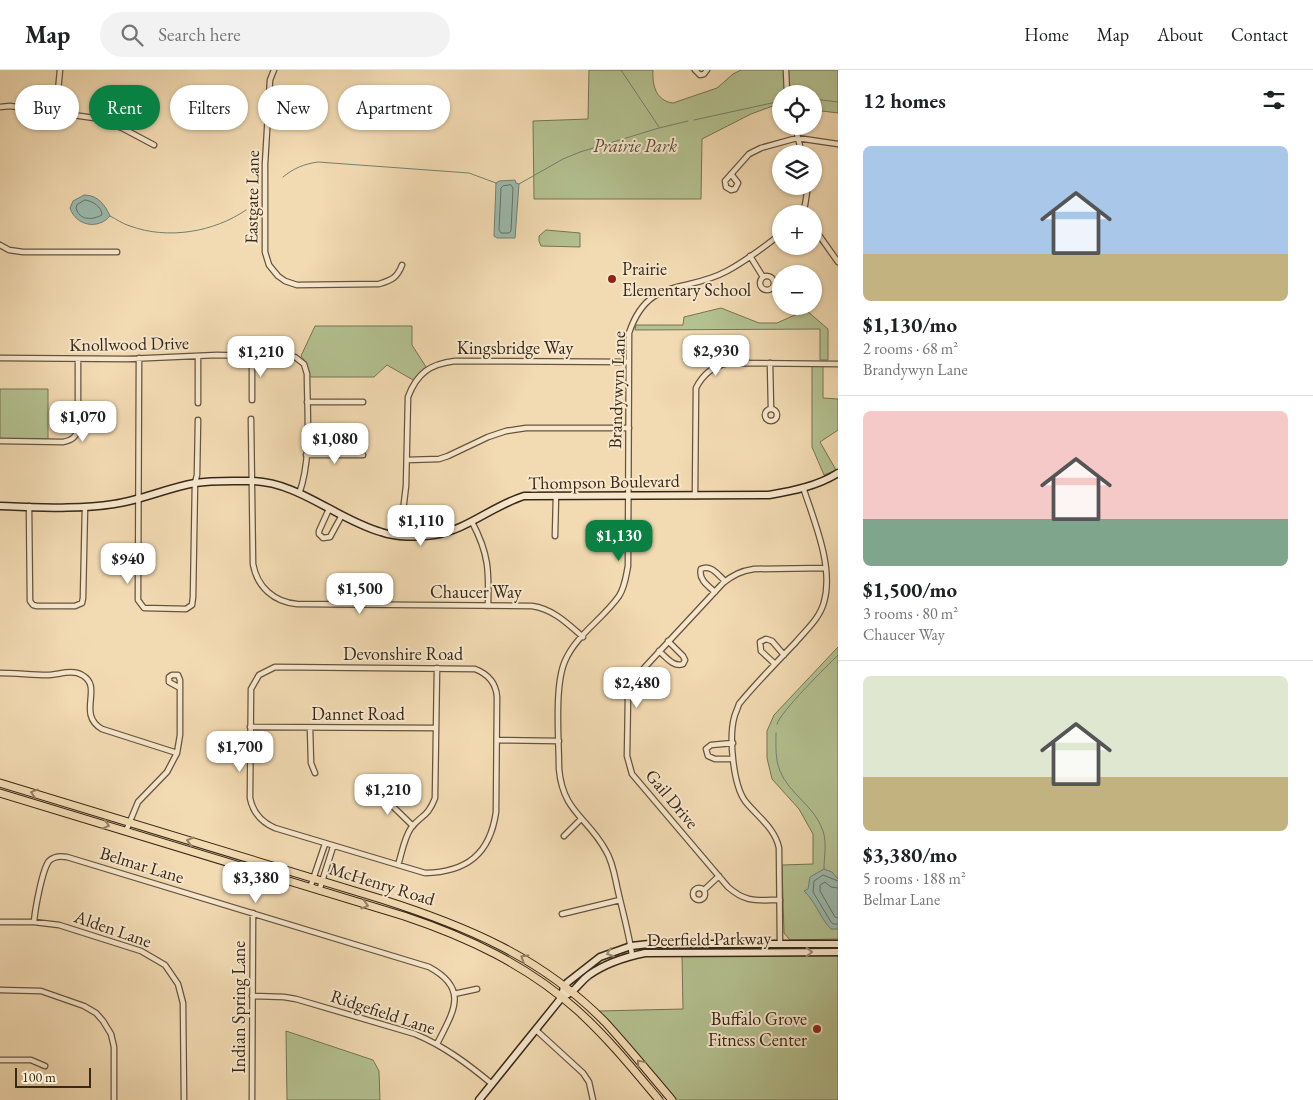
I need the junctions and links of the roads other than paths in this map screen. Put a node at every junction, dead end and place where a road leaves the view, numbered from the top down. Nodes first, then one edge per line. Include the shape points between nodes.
1 (60, 70) edge
2 (274, 70) edge
3 (695, 70) edge
4 (707, 70) edge
5 (786, 70) edge
6 (59, 85) edge
7 (787, 85) edge
8 (0, 107) edge
9 (15, 107) edge
10 (79, 116) edge
11 (797, 135) edge
12 (798, 138) junction
13 (838, 144) edge
14 (154, 145) dead end
15 (800, 145) edge
16 (731, 174) dead end
17 (822, 239) edge
18 (772, 240) edge
19 (0, 245) edge
20 (117, 252) dead end
21 (750, 256) junction
22 (838, 261) edge
23 (402, 265) dead end
24 (763, 277) dead end
25 (252, 355) junction
26 (198, 356) junction
27 (0, 358) edge
28 (139, 358) junction
29 (78, 359) junction
30 (629, 362) junction
31 (770, 363) junction
32 (838, 364) edge
33 (252, 400) dead end
34 (198, 402) dead end
35 (307, 402) junction
36 (363, 402) dead end
37 (771, 409) dead end
38 (251, 419) dead end
39 (198, 420) dead end
40 (629, 428) junction
41 (0, 441) edge
42 (306, 455) junction
43 (363, 455) dead end
44 (407, 460) junction
45 (838, 473) edge
46 (251, 481) junction
47 (195, 483) junction
48 (803, 487) junction
49 (299, 494) junction
50 (556, 495) junction
51 (629, 496) junction
52 (695, 496) junction
53 (139, 499) junction
54 (0, 506) edge
55 (29, 506) junction
56 (84, 507) junction
57 (329, 509) junction
58 (342, 515) junction
59 (472, 522) junction
60 (400, 536) junction
61 (555, 536) dead end
62 (826, 568) junction
63 (725, 581) junction
64 (715, 592) junction
65 (488, 606) junction
66 (583, 637) junction
67 (668, 641) junction
68 (659, 652) junction
69 (784, 655) junction
70 (775, 664) junction
71 (436, 668) junction
72 (0, 673) edge
73 (180, 688) dead end
74 (250, 727) junction
75 (310, 728) junction
76 (435, 728) junction
77 (497, 740) junction
78 (559, 741) junction
79 (733, 743) junction
80 (177, 753) junction
81 (733, 759) junction
82 (315, 773) dead end
83 (0, 783) edge
84 (376, 792) dead end
85 (0, 793) edge
86 (581, 819) junction
87 (129, 822) junction
88 (413, 826) junction
89 (126, 831) junction
90 (564, 836) dead end
91 (325, 844) junction
92 (333, 847) junction
93 (398, 865) junction
94 (719, 876) junction
95 (313, 879) junction
96 (322, 881) junction
97 (310, 888) junction
98 (704, 890) dead end
99 (319, 891) junction
100 (620, 900) junction
101 (780, 900) junction
102 (253, 913) junction
103 (562, 914) dead end
104 (0, 922) edge
105 (34, 922) junction
106 (780, 944) junction
107 (838, 944) edge
108 (631, 946) junction
109 (838, 952) edge
110 (632, 956) junction
111 (564, 986) junction
112 (477, 989) dead end
113 (0, 990) edge
114 (572, 993) junction
115 (454, 994) junction
116 (252, 996) junction
117 (562, 998) junction
118 (536, 1030) junction
119 (437, 1044) junction
120 (0, 1060) edge
121 (45, 1066) dead end
122 (492, 1084) junction
123 (114, 1100) edge
124 (184, 1100) edge
125 (252, 1100) edge
126 (479, 1100) edge
127 (593, 1100) edge
128 (659, 1100) edge
129 (672, 1100) edge

1 - 6 street
2 - 23 street, Eastgate Lane via 270,80 265,164 265,252 272,269 285,281 297,284 379,284 399,274
3 - 4 street via 700,75
5 - 7 street
8 - 9 street
10 - 14 street via 104,121
11 - 12 street
12 - 13 street
12 - 15 street
12 - 16 street via 755,150
17 - 22 street
18 - 21 street, Brandywyn Lane
19 - 20 street via 23,252
21 - 24 street
21 - 30 street, Brandywyn Lane via 727,272 654,295 635,316 629,333
25 - 26 street, Knollwood Drive
25 - 33 street
25 - 35 street, Knollwood Drive via 289,355 300,359 307,374
26 - 28 street, Knollwood Drive
26 - 34 street
27 - 29 street, Knollwood Drive
28 - 29 street, Knollwood Drive
28 - 53 street
29 - 41 street via 76,436 63,442
30 - 40 street, Brandywyn Lane
30 - 44 street, Kingsbridge Way via 455,361 435,365 418,377 408,396
31 - 32 street
31 - 37 street
31 - 52 street via 719,365 700,380 696,388
35 - 36 street
35 - 42 street, Knollwood Drive
38 - 46 street, Chaucer Way
39 - 47 street
40 - 44 street via 526,428 488,437 439,459
40 - 51 street, Brandywyn Lane
42 - 43 street
42 - 49 street, Knollwood Drive via 305,478
44 - 60 street, Kingsbridge Way
45 - 48 street, Thompson Boulevard
46 - 47 street, Thompson Boulevard
46 - 49 street, Thompson Boulevard via 278,484
46 - 65 street, Chaucer Way via 254,570 259,582 276,598 290,604
47 - 53 street, Thompson Boulevard
47 - 53 street via 194,597 192,605 186,609 144,608 138,600
48 - 52 street, Thompson Boulevard via 769,495
48 - 62 street
49 - 57 street, Thompson Boulevard
50 - 51 street, Thompson Boulevard
50 - 59 street, Thompson Boulevard via 524,496
50 - 61 street
51 - 52 street, Thompson Boulevard
51 - 66 street, Brandywyn Lane via 629,554 625,581 620,595
53 - 56 street, Thompson Boulevard
54 - 55 street, Thompson Boulevard
55 - 56 street, Thompson Boulevard
55 - 56 street via 30,601 36,606 75,606 82,603
57 - 58 street, Thompson Boulevard
57 - 58 street via 319,531 323,538 330,537
58 - 60 street, Thompson Boulevard via 382,533
59 - 60 street, Thompson Boulevard via 436,535
59 - 65 street via 486,556
62 - 63 street, Gail Drive via 749,570
62 - 69 street via 824,603 815,621
63 - 64 street, Gail Drive
63 - 64 street via 710,568 701,570 701,578
64 - 67 street, Gail Drive
65 - 66 street, Chaucer Way via 541,607 557,615
66 - 78 street, Brandywyn Lane via 572,649 560,679
67 - 68 street, Gail Drive
67 - 68 street via 683,656 683,664 674,665
68 - 94 street, Gail Drive via 630,687 629,765 632,774
69 - 70 street
69 - 70 street via 772,641 766,638 760,642 761,650
70 - 79 street via 739,704 734,719
71 - 74 street, Devonshire Road via 270,668 258,675 251,689
71 - 76 street
71 - 77 street, Devonshire Road via 475,668 493,683 497,697
72 - 80 street via 80,674 91,686 90,712 96,726
73 - 80 street
74 - 75 street, Dannet Road
74 - 91 street, Devonshire Road via 250,798 254,811 269,826
75 - 76 street, Dannet Road
75 - 82 street via 311,763
76 - 88 street via 435,798 431,809
77 - 78 street
77 - 93 street, Devonshire Road via 496,812 493,829 477,856 465,865 439,873 425,873
78 - 86 street, Brandywyn Lane via 560,782 565,796
79 - 81 street
79 - 81 street via 711,745 706,750 712,758
80 - 87 street via 167,772 138,802
81 - 101 street via 740,792 777,840
87 -> 83 main road, McHenry Road
84 - 88 street
85 -> 89 main road, McHenry Road
86 - 90 street
86 - 100 street, Brandywyn Lane via 608,852
87 - 89 street
95 -> 87 main road, McHenry Road
88 - 93 street
89 - 97 main road, McHenry Road
91 - 92 street, Devonshire Road
91 - 95 street
92 - 93 street, Devonshire Road
92 - 96 street
94 - 98 street
94 - 101 street, Gail Drive via 743,898
95 - 96 main road, McHenry Road
95 - 97 street
96 - 99 street
111 -> 96 main road, McHenry Road via 515,953 464,927
97 - 99 main road, McHenry Road
99 -> 117 main road, McHenry Road via 438,927 479,945 527,972
100 - 103 street
100 - 108 street, Brandywyn Lane
101 - 106 street
102 - 105 street, Belmar Lane via 62,856 47,865
102 - 115 street, Belmar Lane via 429,967 446,978
102 - 116 street, Indian Spring Lane
104 - 105 street, Alden Lane
105 - 124 street, Alden Lane via 59,925 141,951 172,973 183,1002
106 - 107 street, Deerfield Parkway
106 - 108 street, Deerfield Parkway
108 - 110 street, Brandywyn Lane
108 -> 111 street, Deerfield Parkway via 600,957
110 -> 109 street, Deerfield Parkway via 645,953
110 - 114 street, Deerfield Parkway via 617,960 590,975
111 - 114 main road, McHenry Road
111 - 117 street
112 - 115 street
113 - 123 street via 41,991 84,1006 96,1014 111,1034 114,1047
114 - 117 street, Deerfield Parkway
129 -> 114 main road, McHenry Road via 603,1021
115 - 119 street via 456,1004
116 - 119 street, Ridgefield Lane via 296,999 415,1034
116 - 125 street, Indian Spring Lane
117 - 118 street
117 - 128 main road, McHenry Road via 610,1042
118 - 122 street
118 - 127 street via 583,1073 589,1082
119 - 122 street, Ridgefield Lane
120 - 121 street via 31,1060
122 - 126 street

